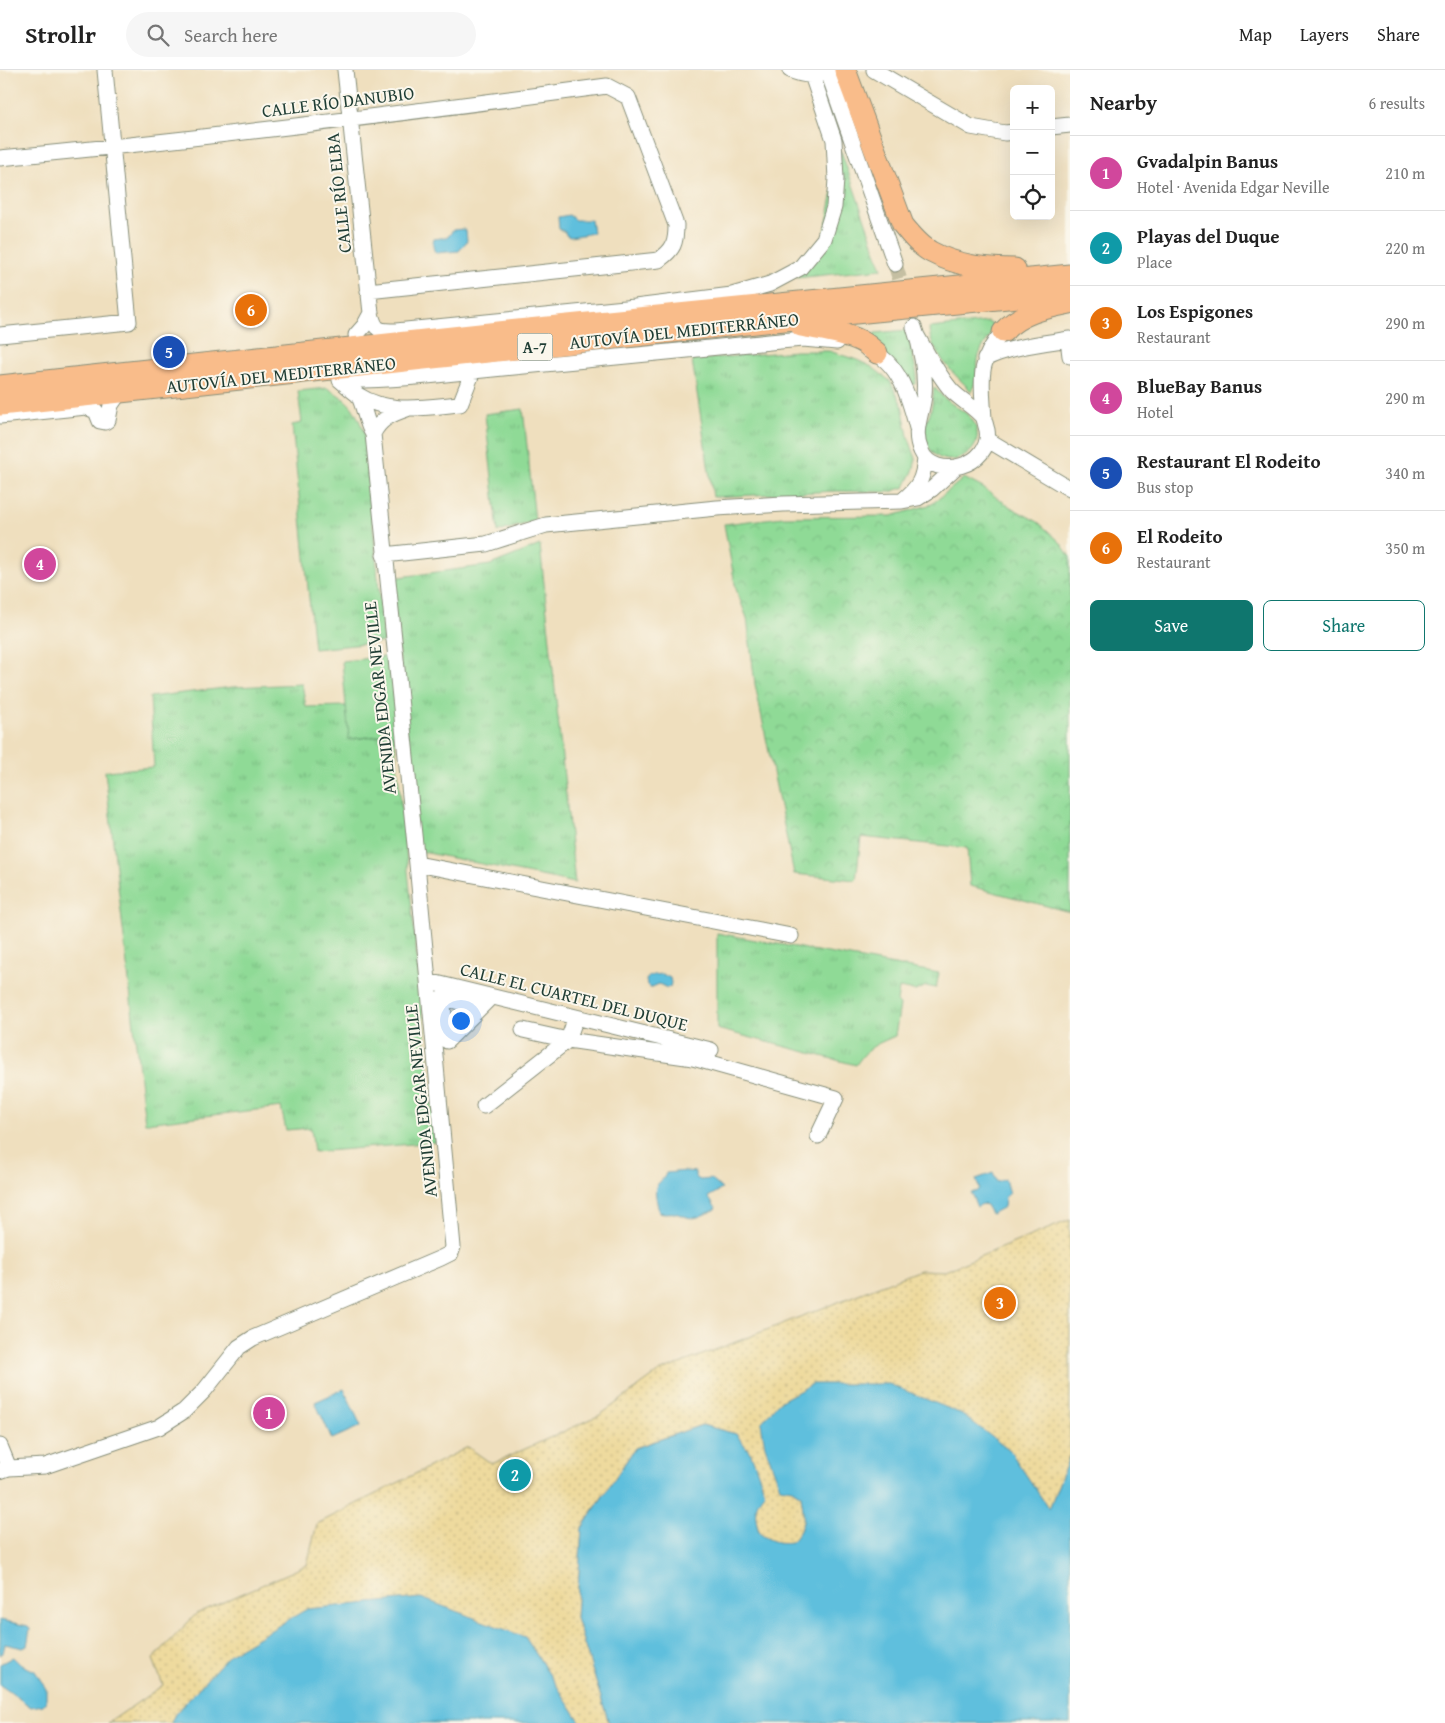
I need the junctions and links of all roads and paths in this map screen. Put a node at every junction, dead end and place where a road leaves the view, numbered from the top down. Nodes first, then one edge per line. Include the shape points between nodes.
1 (106, 70) edge
2 (345, 70) edge
3 (790, 70) edge
4 (874, 70) edge
5 (835, 71) edge
6 (812, 75) junction
7 (350, 120) junction
8 (1070, 125) edge
9 (1055, 127) edge
10 (1010, 132) edge
11 (114, 147) junction
12 (0, 158) edge
13 (895, 264) tunnel mouth
14 (1069, 280) edge
15 (368, 291) junction
16 (1070, 303) edge
17 (650, 305) junction
18 (370, 313) junction
19 (774, 322) junction
20 (571, 324) junction
21 (410, 330) junction
22 (508, 331) junction
23 (1002, 332) junction
24 (0, 335) edge
25 (356, 335) joint
26 (1069, 340) edge
27 (1022, 348) junction
28 (328, 350) junction
29 (877, 353) junction
30 (1070, 356) edge
31 (985, 358) junction
32 (473, 371) junction
33 (340, 380) junction
34 (188, 385) junction
35 (0, 386) edge
36 (120, 392) junction
37 (358, 395) junction
38 (0, 405) edge
39 (407, 409) junction
40 (0, 416) edge
41 (984, 419) junction
42 (917, 428) junction
43 (373, 434) junction
44 (988, 440) junction
45 (925, 459) junction
46 (956, 467) junction
47 (1070, 489) edge
48 (902, 501) junction
49 (384, 555) junction
50 (417, 864) junction
51 (791, 936) dead end
52 (428, 982) junction
53 (491, 997) junction
54 (480, 1008) dead end
55 (576, 1017) junction
56 (524, 1030) dead end
57 (568, 1040) junction
58 (711, 1050) dead end
59 (484, 1106) dead end
60 (818, 1136) dead end
61 (0, 1446) edge
62 (5, 1469) edge

1 - 11 street
2 - 7 street, CALLE RÍO ELBA
3 - 6 street
4 - 10 street via 971,128
5 - 6 street
5 - 13 street
5 - 14 highway via 902,225 917,241 930,252 955,262 979,268 1028,268
6 - 17 street via 834,140 834,207 824,239 800,268 770,284 732,295
7 - 11 street, CALLE RÍO DANUBIO
7 - 15 street, CALLE RÍO ELBA
7 - 15 street, CALLE RÍO DANUBIO via 607,86 628,97 676,225 676,239 670,252 659,260
8 - 9 street
11 - 12 street, CALLE RÍO DANUBIO
11 - 24 street via 129,322
14 - 19 highway, AUTOVÍA DEL MEDITERRÁNEO / A-7
14 - 20 highway, AUTOVÍA DEL MEDITERRÁNEO / A-7
15 - 18 street, CALLE RÍO ELBA
16 - 23 highway via 1033,312 1017,319
17 - 20 highway
17 - 21 street
18 - 21 street via 378,329
18 - 25 street
19 - 29 highway via 851,337
19 - 34 highway, AUTOVÍA DEL MEDITERRÁNEO / A-7
20 - 22 highway, AUTOVÍA DEL MEDITERRÁNEO / A-7
21 - 22 highway
22 - 28 highway, AUTOVÍA DEL MEDITERRÁNEO / A-7
23 - 27 street via 1010,345
23 - 31 street
25 - 28 highway
26 - 27 street
26 - 30 street
27 - 31 street
28 - 35 highway, AUTOVÍA DEL MEDITERRÁNEO / A-7
29 - 32 street via 840,342 803,339
29 - 42 street via 894,370 904,387
31 - 41 street via 982,384
32 - 33 street via 370,381
32 - 39 street via 460,404
33 - 34 highway via 235,386
33 - 37 street
34 - 36 highway, AUTOVÍA DEL MEDITERRÁNEO / A-7
36 - 38 highway, AUTOVÍA DEL MEDITERRÁNEO / A-7
36 - 40 street via 111,406 108,420 104,422 100,421 96,411 86,407
37 - 39 street via 376,403
37 - 43 street, AVENIDA EDGAR NEVILLE
39 - 43 street via 382,421
41 - 42 street via 952,391 916,332 924,376
41 - 44 street
42 - 45 street via 917,442
43 - 49 street, AVENIDA EDGAR NEVILLE
44 - 46 street via 976,458 967,465
44 - 47 street
45 - 46 street via 946,468
45 - 48 street via 921,481
46 - 48 street via 918,498
48 - 49 street via 774,504 546,525 486,544
49 - 50 street, AVENIDA EDGAR NEVILLE
50 - 51 street
50 - 52 street, AVENIDA EDGAR NEVILLE
52 - 53 street, CALLE EL CUARTEL DEL DUQUE
52 - 62 street, AVENIDA EDGAR NEVILLE via 454,1236 451,1253 253,1338 238,1347 184,1411 159,1427 45,1466
53 - 54 street
53 - 55 street, CALLE EL CUARTEL DEL DUQUE
55 - 57 street
55 - 58 street, CALLE EL CUARTEL DEL DUQUE
56 - 57 street
57 - 59 street
57 - 60 street via 694,1058 836,1098
61 - 62 street

